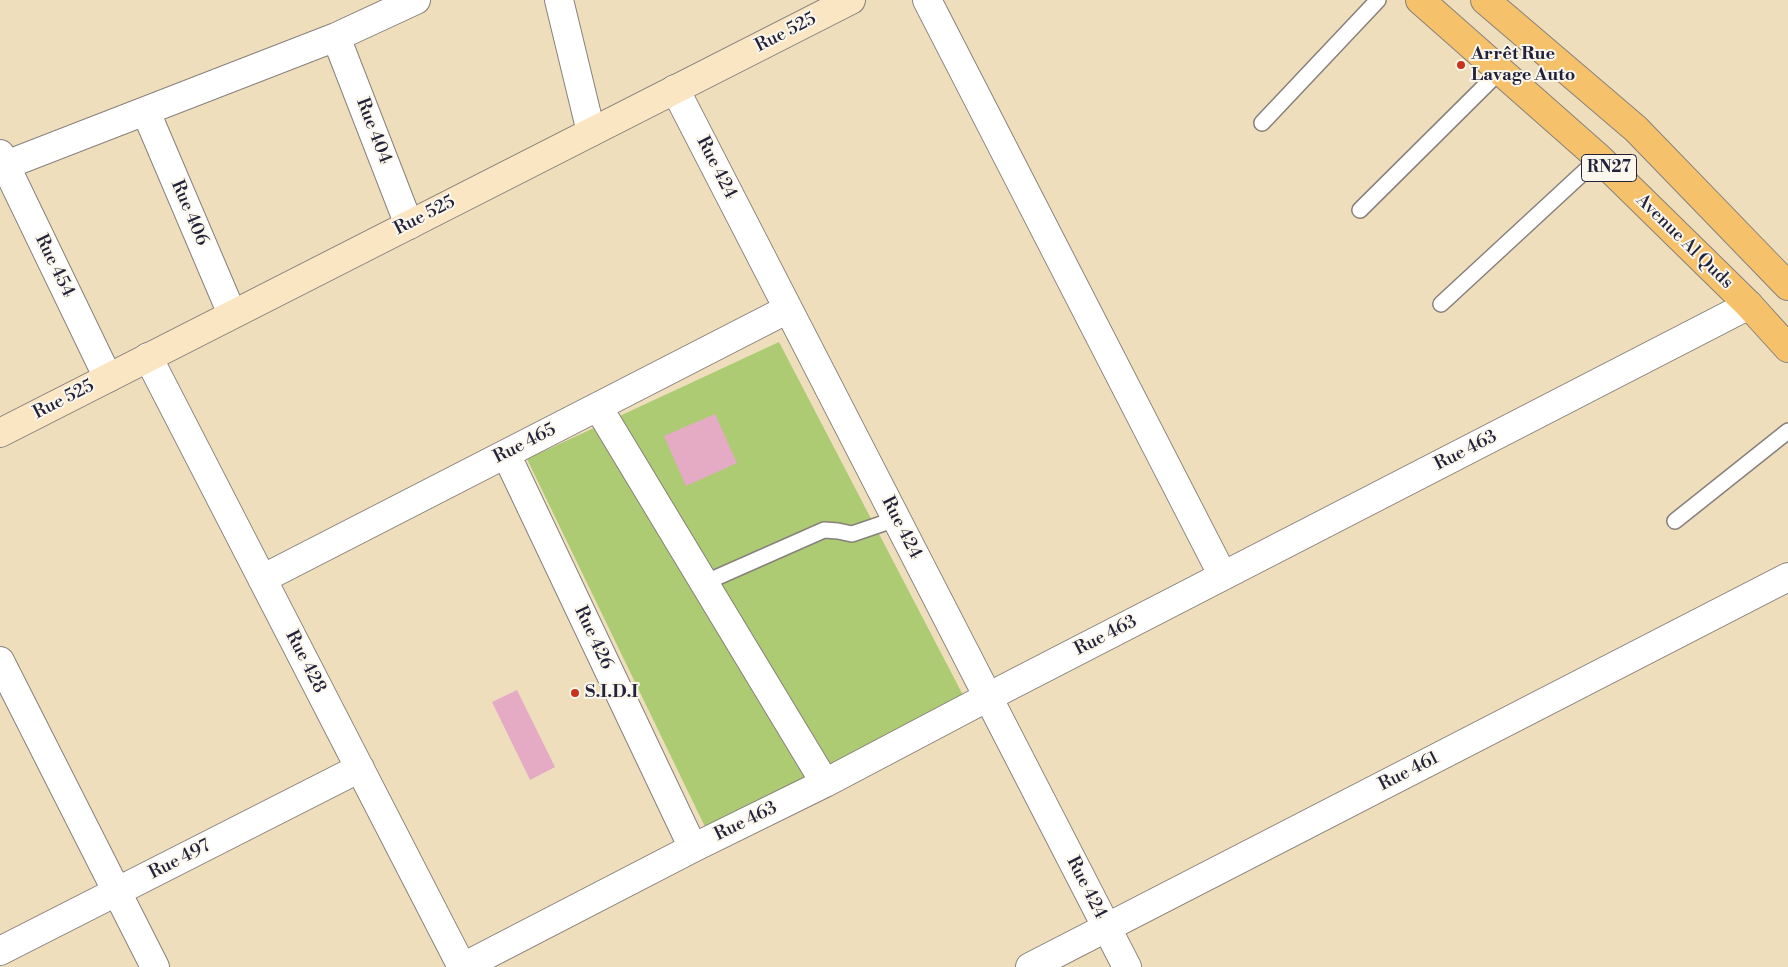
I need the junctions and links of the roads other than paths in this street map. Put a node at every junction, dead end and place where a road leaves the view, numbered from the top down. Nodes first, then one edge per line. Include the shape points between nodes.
1 (416, 0) edge
2 (559, 0) edge
3 (851, 0) edge
4 (927, 0) edge
5 (1378, 0) edge
6 (1420, 0) edge
7 (1485, 0) edge
8 (373, 8) edge
9 (336, 37) junction
10 (1500, 70) junction
11 (675, 89) junction
12 (146, 112) junction
13 (1262, 123) dead end
14 (591, 132) junction
15 (1599, 158) junction
16 (3, 160) edge
17 (1360, 210) dead end
18 (409, 225) junction
19 (1788, 286) edge
20 (1441, 304) dead end
21 (1749, 305) junction
22 (788, 309) junction
23 (232, 314) junction
24 (1788, 348) edge
25 (148, 357) junction
26 (108, 378) junction
27 (598, 406) junction
28 (1788, 431) edge
29 (0, 433) edge
30 (506, 454) junction
31 (896, 519) junction
32 (1675, 521) dead end
33 (1223, 576) junction
34 (1788, 577) edge
35 (262, 579) junction
36 (704, 583) junction
37 (0, 661) edge
38 (988, 697) junction
39 (360, 768) junction
40 (825, 784) junction
41 (693, 848) junction
42 (117, 892) junction
43 (1106, 928) junction
44 (0, 952) edge
45 (156, 967) edge
46 (462, 967) edge
47 (1030, 967) edge
48 (1126, 967) edge

1 - 8 street
2 - 14 street
3 - 11 street, Rue 525
4 - 33 street
5 - 13 lane
6 - 10 main road, Avenue Al Quds / RN27
7 - 19 main road, RN27 via 1636,129
8 - 9 street
9 - 12 street
9 - 18 street, Rue 404
10 - 15 main road, Avenue Al Quds / RN27
10 - 17 lane
11 - 14 street, Rue 525
11 - 22 street, Rue 424
12 - 16 street
12 - 23 street, Rue 406
14 - 18 street, Rue 525
15 - 20 lane
15 - 21 main road, Avenue Al Quds / RN27
16 - 26 street, Rue 454
18 - 23 street, Rue 525
21 - 24 main road, Avenue Al Quds / RN27
21 - 33 street, Rue 463
22 - 27 street, Rue 465
22 - 31 street, Rue 424
23 - 25 street, Rue 525
25 - 26 street, Rue 525
25 - 35 street, Rue 428
26 - 29 street, Rue 525
27 - 30 street, Rue 465
27 - 36 street
28 - 32 lane
30 - 35 street, Rue 465
30 - 41 street, Rue 426
31 - 36 lane via 852,534 824,530
31 - 38 street, Rue 424
33 - 38 street, Rue 463
34 - 43 street, Rue 461
35 - 39 street, Rue 428
36 - 40 street
37 - 42 street
38 - 40 street, Rue 463
38 - 43 street, Rue 424
39 - 42 street, Rue 497
39 - 46 street, Rue 428
40 - 41 street, Rue 463
41 - 46 street, Rue 463
42 - 44 street, Rue 497
42 - 45 street
43 - 47 street, Rue 461
43 - 48 street, Rue 424

